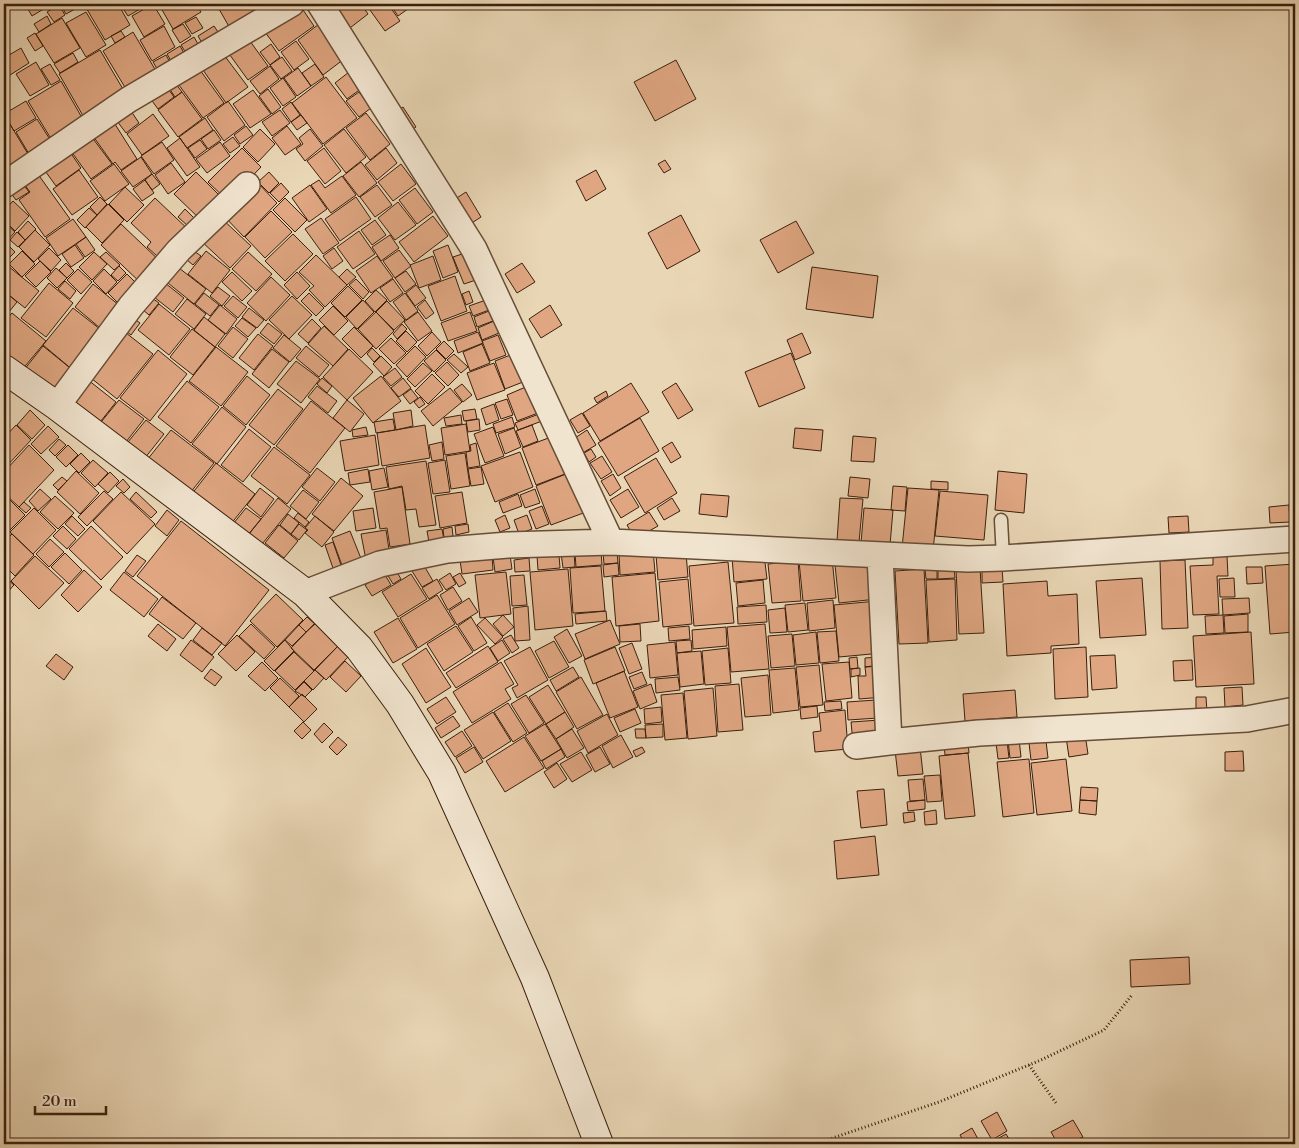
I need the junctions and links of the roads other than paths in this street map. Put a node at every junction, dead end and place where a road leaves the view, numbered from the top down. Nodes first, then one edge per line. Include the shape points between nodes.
1 (290, 4) edge
2 (320, 4) edge
3 (247, 184) dead end
4 (4, 185) edge
5 (4, 369) edge
6 (57, 406) junction
7 (1001, 520) dead end
8 (1295, 539) edge
9 (611, 542) junction
10 (880, 556) junction
11 (1003, 558) junction
12 (305, 593) junction
13 (1295, 710) edge
14 (889, 742) junction
15 (856, 746) dead end
16 (599, 1144) edge

1 - 4 street via 128,100
2 - 9 street via 474,249
3 - 6 street via 178,250 131,306
5 - 6 street
6 - 12 street
7 - 11 lane
8 - 11 street
9 - 10 street
9 - 12 street via 447,550 380,564
10 - 11 street
10 - 14 street
12 - 16 street via 359,648 400,704 442,773 535,978
13 - 14 street via 1247,719 979,733
14 - 15 street

